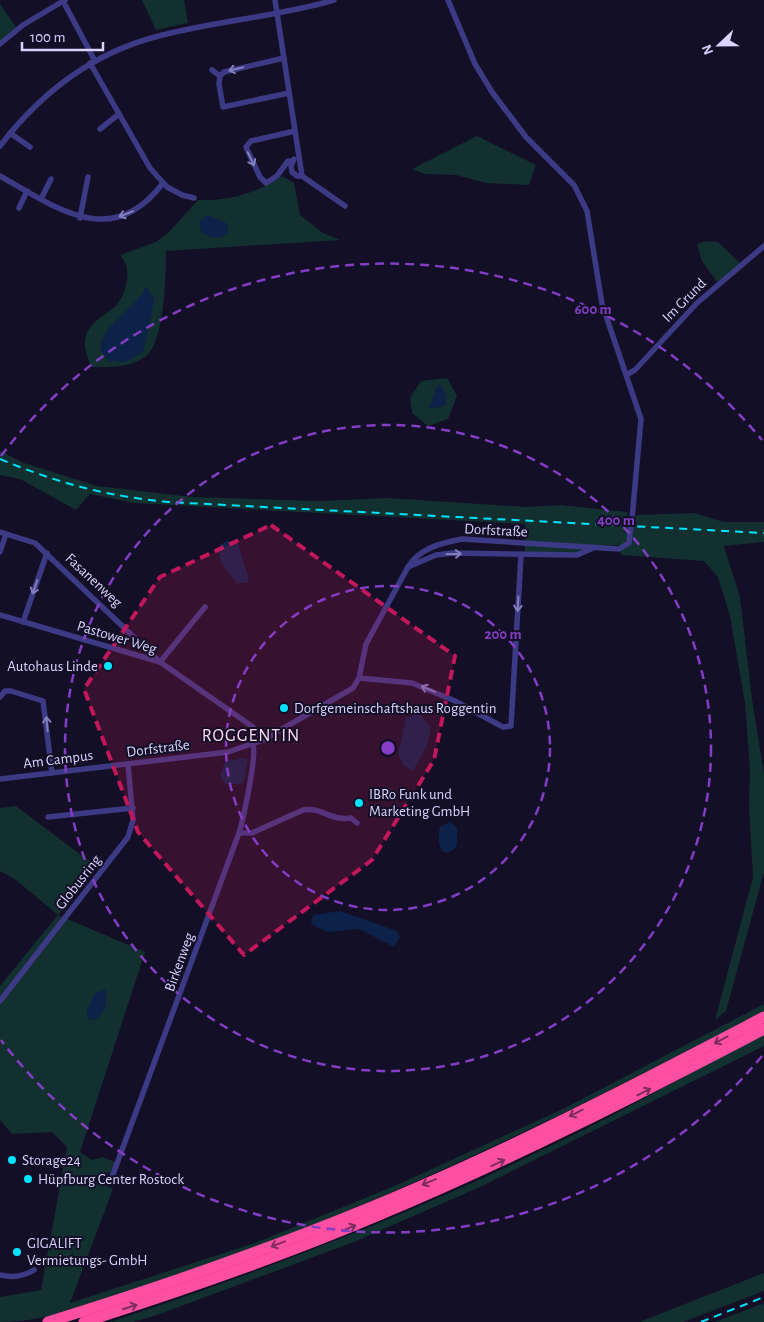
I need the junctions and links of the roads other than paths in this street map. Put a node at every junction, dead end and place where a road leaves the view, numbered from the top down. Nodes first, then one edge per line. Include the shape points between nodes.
1 (275, 0) edge
2 (334, 0) edge
3 (448, 0) edge
4 (64, 1) edge
5 (322, 2) edge
6 (277, 13) junction
7 (0, 44) edge
8 (284, 58) junction
9 (93, 62) junction
10 (212, 70) dead end
11 (220, 76) junction
12 (289, 93) junction
13 (119, 114) junction
14 (100, 130) dead end
15 (295, 131) junction
16 (10, 134) junction
17 (0, 146) edge
18 (30, 147) dead end
19 (299, 154) junction
20 (293, 161) junction
21 (0, 176) edge
22 (302, 176) junction
23 (88, 178) dead end
24 (52, 180) dead end
25 (163, 183) junction
26 (28, 192) junction
27 (194, 198) dead end
28 (41, 199) junction
29 (345, 206) dead end
30 (19, 208) dead end
31 (80, 218) junction
32 (764, 246) edge
33 (626, 375) junction
34 (3, 533) edge
35 (593, 548) junction
36 (0, 552) edge
37 (47, 553) junction
38 (521, 555) junction
39 (408, 568) junction
40 (206, 607) dead end
41 (0, 615) edge
42 (23, 622) junction
43 (160, 662) junction
44 (359, 678) junction
45 (0, 697) edge
46 (263, 740) junction
47 (253, 746) junction
48 (128, 764) junction
49 (118, 765) joint
50 (52, 773) junction
51 (0, 779) edge
52 (133, 808) junction
53 (90, 813) junction
54 (48, 817) dead end
55 (85, 820) dead end
56 (356, 823) dead end
57 (239, 834) junction
58 (0, 1001) edge
59 (764, 1017) edge
60 (764, 1029) edge
61 (106, 1179) dead end
62 (34, 1270) dead end
63 (0, 1275) edge
64 (48, 1322) edge
65 (84, 1322) edge

1 - 6 street
2 - 5 street
3 - 33 street via 475,64 492,92 526,137 580,193 589,221 602,304
4 - 7 street via 23,25
4 - 9 street
5 - 6 street
6 - 8 street
6 - 9 street via 154,37
8 -> 11 street via 224,72
8 - 12 street
9 - 13 street
9 - 16 street via 41,100
10 - 11 street
11 - 12 street via 224,108
12 - 15 street
13 - 14 street
13 - 25 street via 150,168
15 - 19 street
15 -> 20 street via 251,141 246,147 260,177 266,182 277,176 288,161
16 - 17 street
16 - 18 street
19 - 20 street
19 - 22 street
20 - 22 street via 292,172
21 - 26 street
22 - 29 street
23 - 31 street
24 - 28 street
25 - 27 street via 182,195
25 -> 31 street via 150,200 130,213 95,221
26 - 28 street
26 - 30 street
28 - 31 street
32 - 33 street, Im Grund via 718,283 635,370
33 - 35 street, Dorfstraße, bridge via 641,419 630,534 628,543 619,549
34 - 36 street
34 - 37 street, Fasanenweg via 35,543
35 - 38 street, Dorfstraße via 577,555
35 - 39 street, Dorfstraße via 462,539 423,551 414,557
37 -> 42 street
37 - 43 street, Fasanenweg
39 -> 38 street, Dorfstraße via 436,555 452,553
38 -> 44 street, Dorfstraße via 511,726 503,727 455,701 412,683
39 - 44 street, Dorfstraße via 366,644
40 - 43 street
41 - 42 street, Pastower Weg
42 - 43 street, Pastower Weg
43 - 46 street, Pastower Weg via 253,727
44 - 46 street, Dorfstraße via 347,693
50 -> 45 street via 43,701 12,690 5,691
46 - 47 street, Dorfstraße
47 - 48 street, Dorfstraße
47 - 57 street, Birkenweg via 248,798
48 - 49 street, Dorfstraße
48 - 52 street, Globusring
49 - 50 street, Am Campus
50 - 51 street, Am Campus
52 - 53 street
52 - 58 street, Globusring via 132,829 124,844
53 - 54 street
53 - 55 street
56 - 57 street via 351,818 339,820 311,809 252,833
57 - 61 street, Birkenweg via 112,1177
59 -> 64 highway via 559,1122 375,1206 188,1277
65 -> 60 highway via 191,1287 378,1216 565,1131
62 - 63 street via 16,1277

